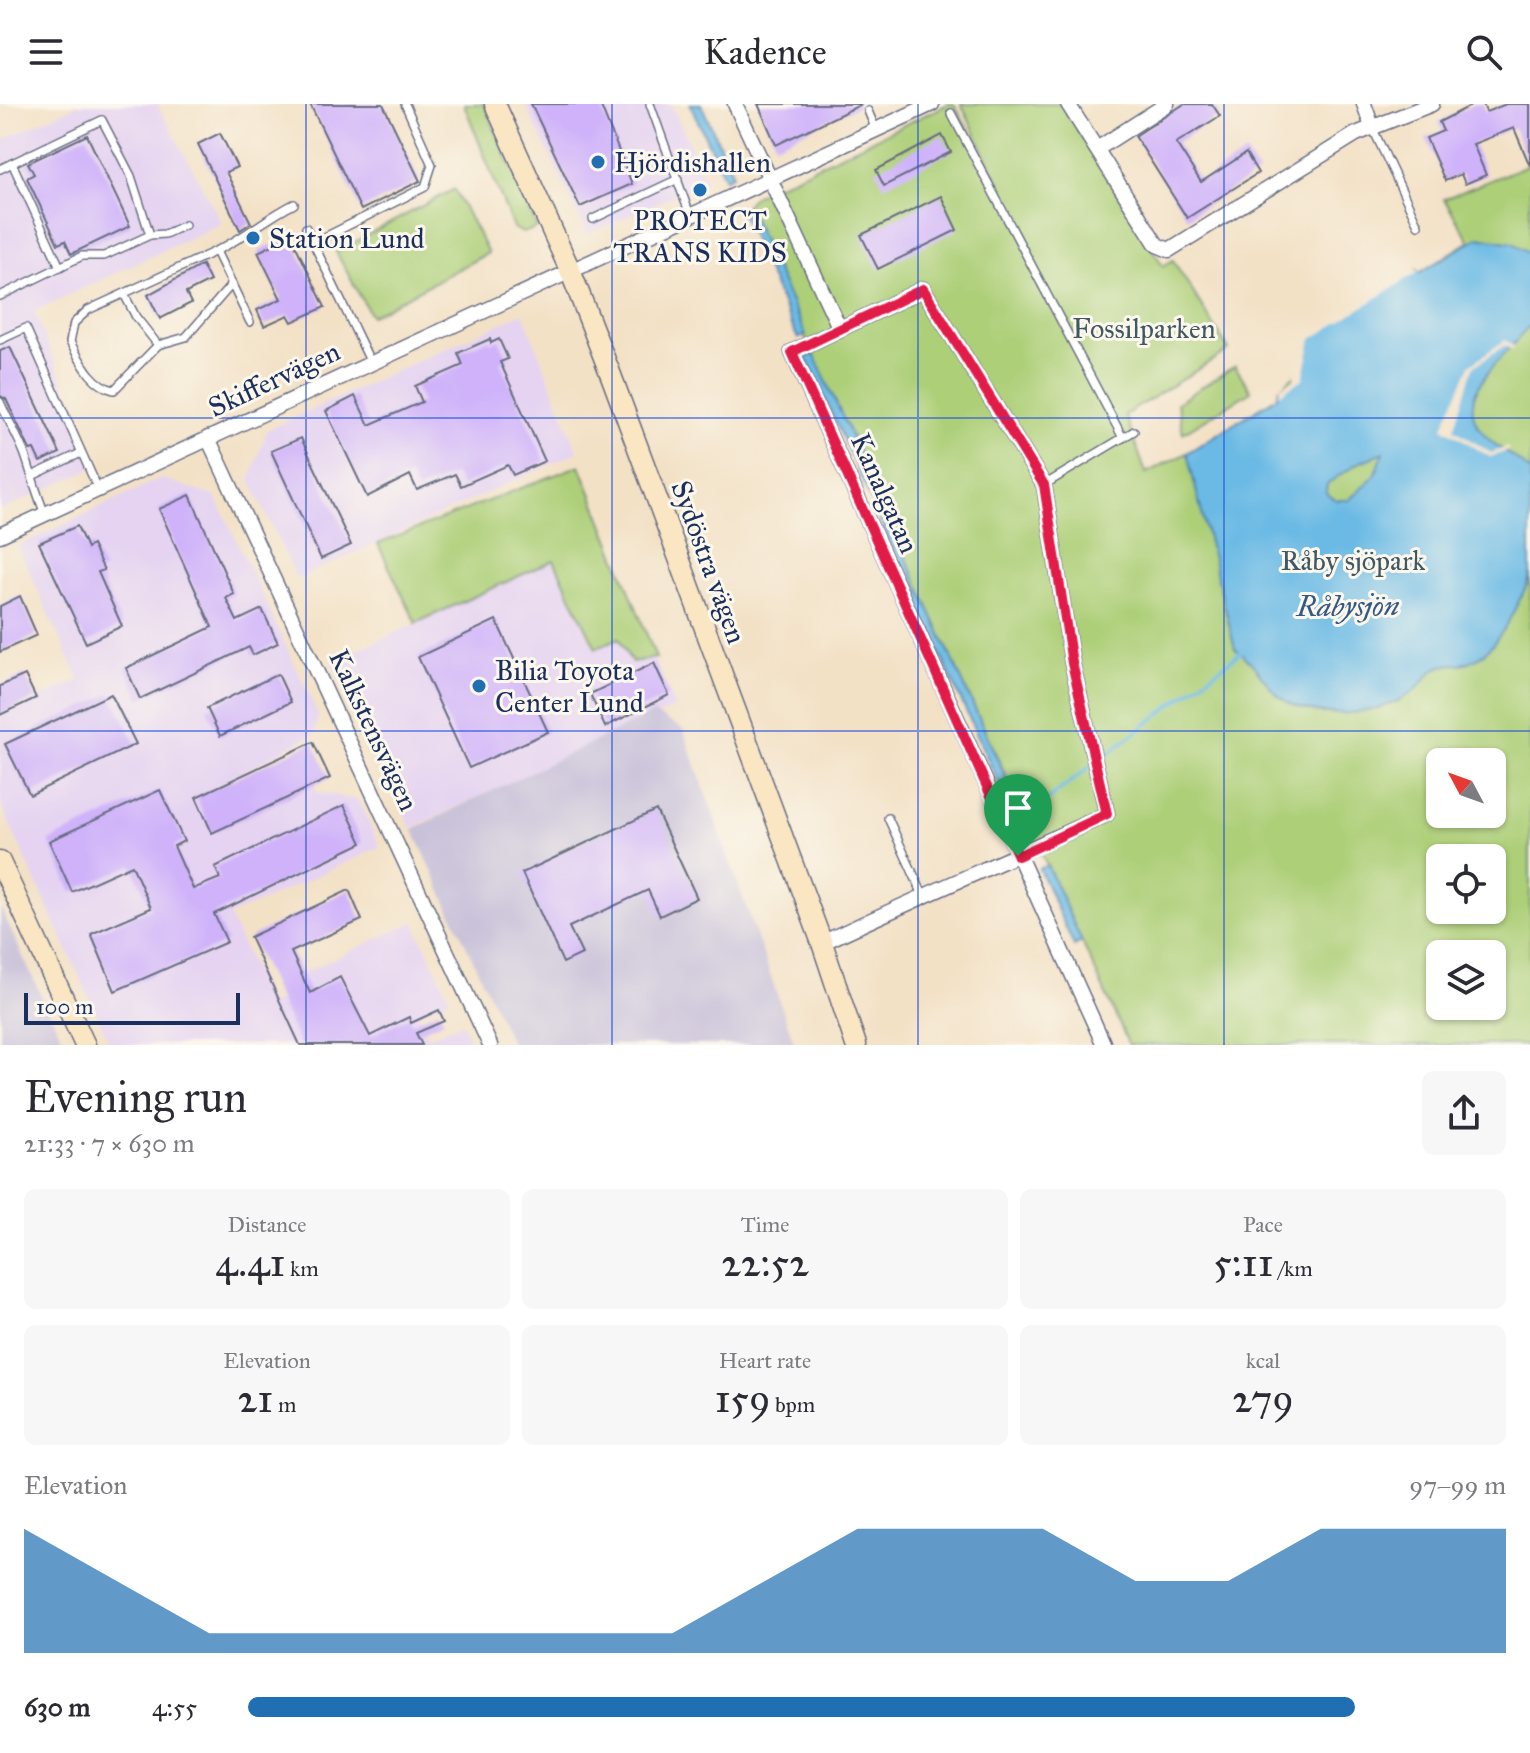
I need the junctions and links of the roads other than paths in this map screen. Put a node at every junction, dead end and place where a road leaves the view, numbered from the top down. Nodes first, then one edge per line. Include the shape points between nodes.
1 (405, 104) edge
2 (495, 104) edge
3 (650, 104) edge
4 (735, 104) edge
5 (932, 104) edge
6 (1068, 104) edge
7 (1167, 104) edge
8 (1364, 104) edge
9 (1432, 104) edge
10 (868, 111) dead end
11 (951, 113) dead end
12 (1372, 127) junction
13 (876, 130) junction
14 (1097, 149) junction
15 (12, 163) junction
16 (0, 169) edge
17 (678, 179) junction
18 (769, 179) junction
19 (294, 204) dead end
20 (690, 215) junction
21 (593, 219) dead end
22 (185, 225) dead end
23 (1418, 225) dead end
24 (306, 228) dead end
25 (150, 235) junction
26 (313, 243) junction
27 (216, 251) junction
28 (60, 267) junction
29 (570, 270) junction
30 (232, 284) junction
31 (124, 294) junction
32 (0, 296) edge
33 (250, 322) dead end
34 (833, 332) junction
35 (0, 340) edge
36 (158, 345) junction
37 (371, 363) junction
38 (0, 402) edge
39 (1134, 431) dead end
40 (208, 438) junction
41 (1123, 438) junction
42 (81, 453) junction
43 (32, 476) junction
44 (1044, 485) junction
45 (99, 489) junction
46 (45, 515) junction
47 (0, 535) edge
48 (888, 818) dead end
49 (1018, 856) junction
50 (2, 870) edge
51 (923, 895) junction
52 (822, 943) junction
53 (85, 1045) edge
54 (490, 1045) edge
55 (856, 1045) edge
56 (1104, 1045) edge

1 - 26 lane via 432,165 425,187
2 - 29 main road, Sydöstra vägen
3 - 17 lane
4 - 18 street
5 - 13 street, Skiffervägen
6 - 14 street
7 - 14 street
8 - 12 street
9 - 12 street
10 - 13 lane
11 - 41 lane
12 - 14 street via 1169,250 1157,245
12 - 23 lane
13 - 18 street, Skiffervägen
15 - 16 lane
15 - 25 lane via 102,120 131,176
15 - 28 lane
17 - 20 lane
17 - 21 lane
18 - 20 street, Skiffervägen
18 - 34 street
19 - 27 lane
20 - 29 street, Skiffervägen
22 - 25 lane
24 - 26 lane
25 - 28 lane via 104,256 82,256
26 - 37 lane
27 - 30 lane
27 - 31 lane
28 - 32 lane
29 - 37 street, Skiffervägen
29 - 52 main road, Sydöstra vägen
30 - 33 lane
30 - 36 lane via 186,337
31 - 36 lane
31 - 36 lane via 88,310 74,323 70,342 90,376 114,390
34 - 44 street, Kanalgatan via 923,289
34 - 49 street, Kanalgatan via 792,352
35 - 42 lane via 26,328
37 - 40 street, Skiffervägen
38 - 43 lane
39 - 41 lane
40 - 45 street, Skiffervägen
40 - 54 street, Kalkstensvägen
41 - 44 lane
42 - 43 lane
42 - 45 lane
43 - 46 lane
44 - 49 street via 1072,663 1107,814
45 - 46 street, Skiffervägen
46 - 47 street, Skiffervägen
48 - 51 lane
49 - 51 street
49 - 56 street, Kanalgatan
50 - 53 main road
51 - 52 street
52 - 55 main road, Sydöstra vägen

